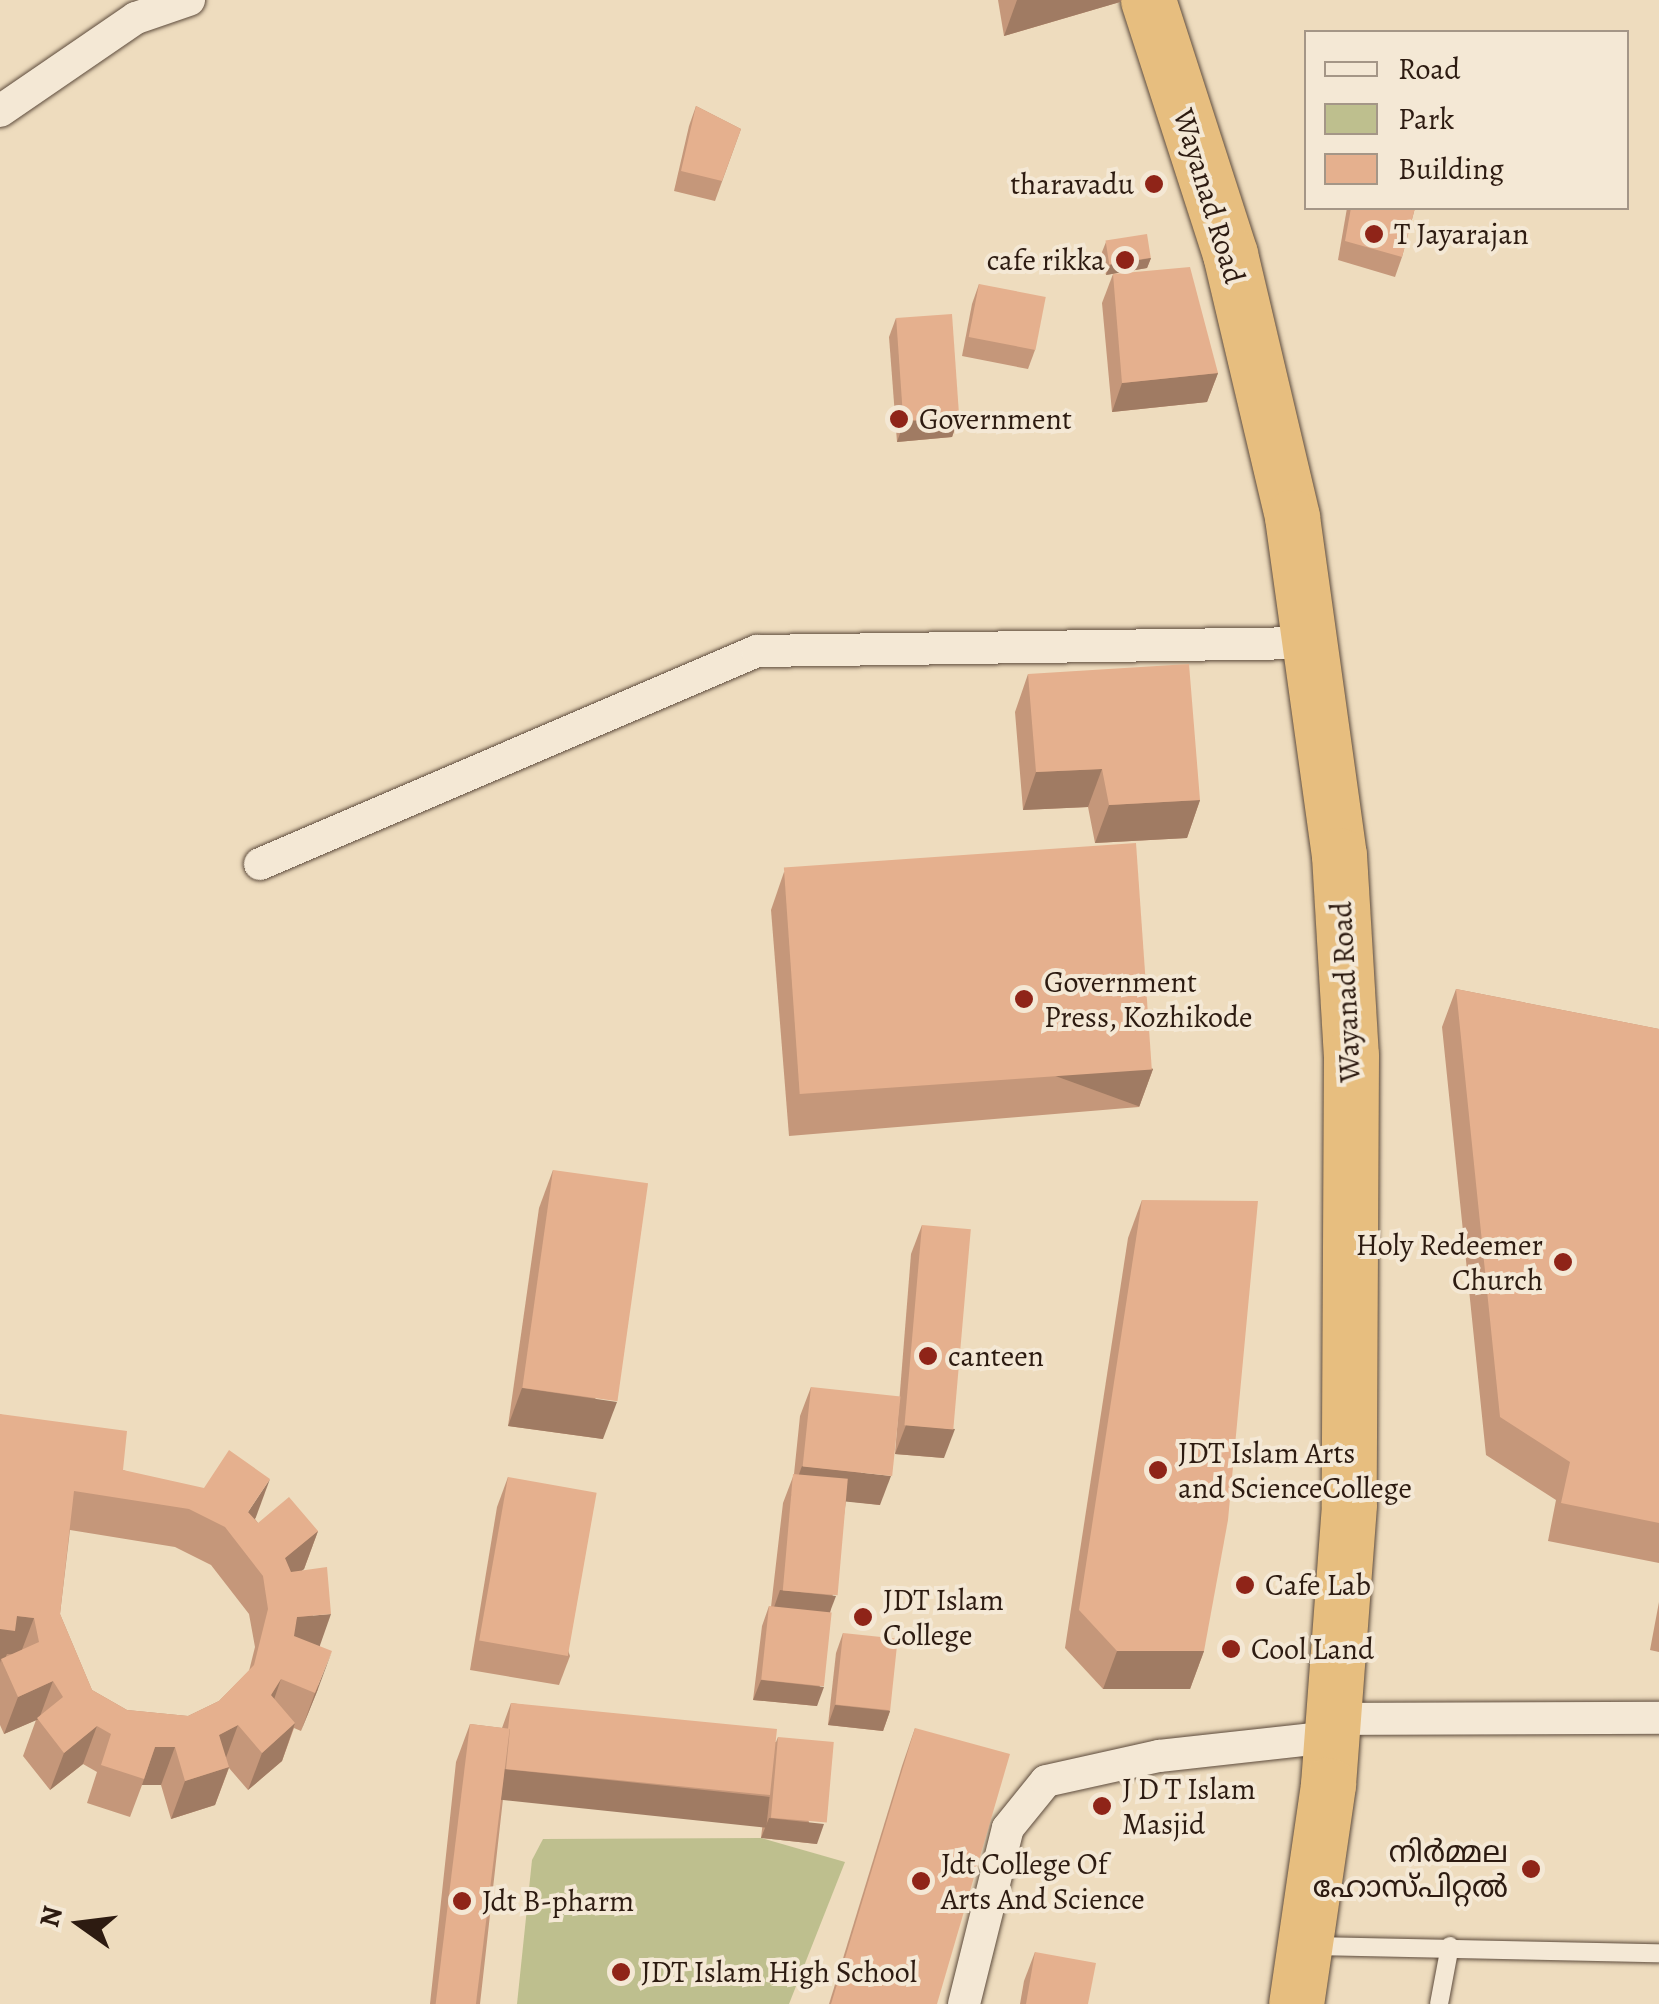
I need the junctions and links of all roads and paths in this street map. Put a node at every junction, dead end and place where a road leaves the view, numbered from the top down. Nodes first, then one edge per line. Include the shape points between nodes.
1 (189, 0) edge
2 (1148, 0) edge
3 (133, 9) edge
4 (0, 111) edge
5 (1309, 644) junction
6 (260, 864) dead end
7 (1659, 1718) edge
8 (1332, 1728) junction
9 (1306, 1946) junction
10 (1450, 1946) junction
11 (1659, 1953) edge
12 (964, 2004) edge
13 (1296, 2004) edge
14 (1438, 2004) edge

1 - 3 street
2 - 5 highway, Wayanad Road via 1230,254 1292,517
3 - 4 street
5 - 6 street via 757,651
5 - 8 highway, Wayanad Road via 1339,854 1351,1054 1349,1505
7 - 8 street
8 - 9 highway, Wayanad Road
8 - 12 street via 1046,1781 1008,1828
9 - 10 lane
9 - 13 highway, Wayanad Road
10 - 11 lane
10 - 14 lane

